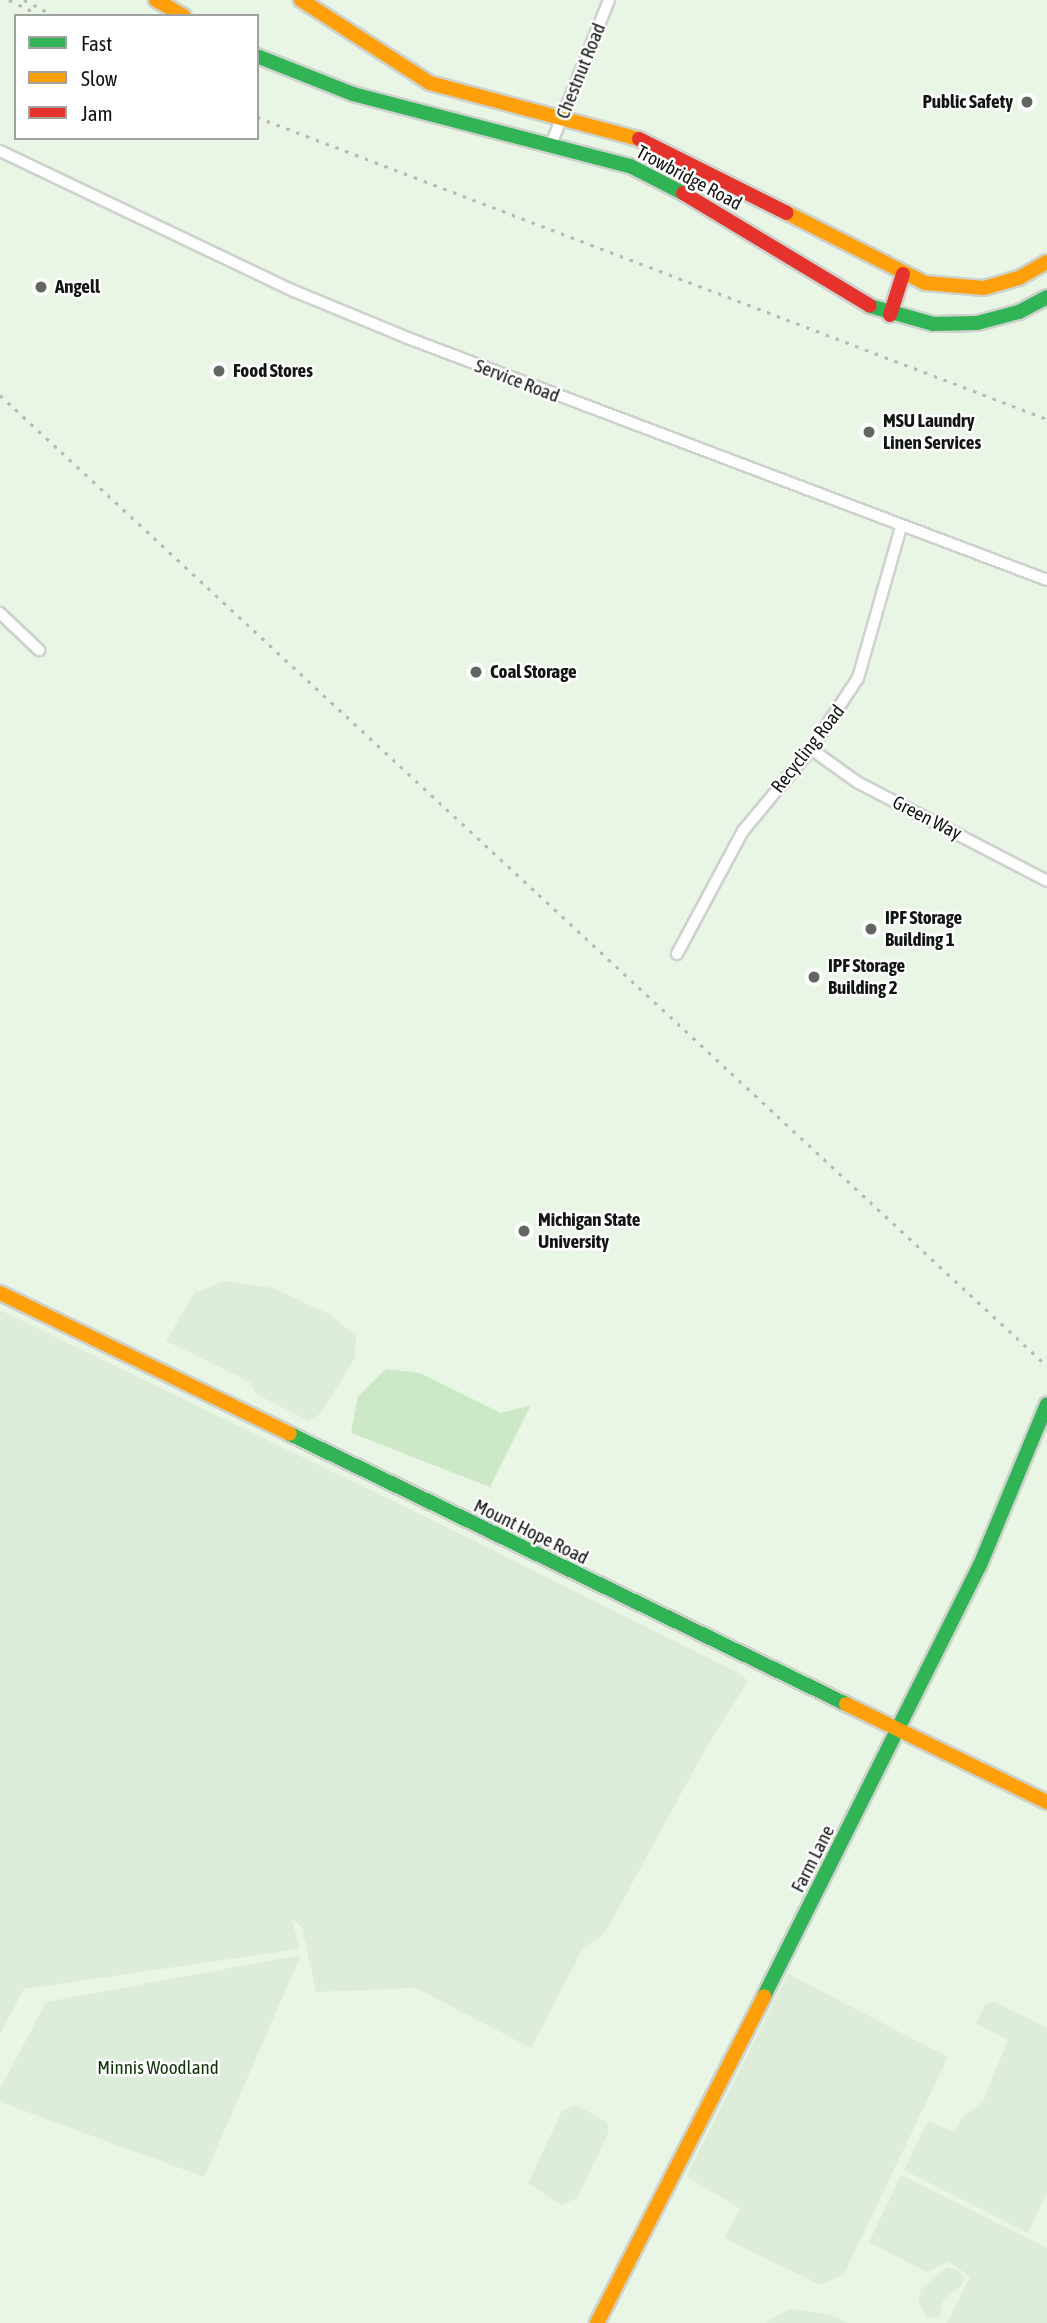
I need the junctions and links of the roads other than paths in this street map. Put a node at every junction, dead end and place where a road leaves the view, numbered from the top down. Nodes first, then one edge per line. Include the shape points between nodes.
1 (156, 0) edge
2 (301, 0) edge
3 (609, 0) edge
4 (180, 14) edge
5 (259, 57) edge
6 (563, 117) junction
7 (552, 142) junction
8 (0, 152) edge
9 (1045, 268) edge
10 (903, 274) junction
11 (1047, 297) edge
12 (890, 315) junction
13 (901, 527) junction
14 (1047, 580) edge
15 (0, 613) edge
16 (39, 650) dead end
17 (811, 749) junction
18 (1047, 881) edge
19 (677, 954) dead end
20 (0, 1293) edge
21 (1047, 1404) edge
22 (900, 1731) junction
23 (1047, 1802) edge
24 (597, 2323) edge

1 - 4 street
2 - 6 street, Trowbridge Road via 430,83
3 - 6 street, Chestnut Road
5 - 7 street, Trowbridge Road via 353,94
6 - 7 street, Chestnut Road
6 - 10 street, Trowbridge Road via 667,149
7 - 12 street, Trowbridge Road via 663,181 857,300
8 - 13 street, Service Road via 389,330
9 - 10 street, Trowbridge Road via 1008,283 972,289 936,286
10 - 12 street
11 - 12 street, Trowbridge Road via 1005,317 962,325 918,323
13 - 14 street, Service Road
13 - 17 street, Recycling Road via 866,658 846,701
15 - 16 street
17 - 18 street, Green Way via 857,782
17 - 19 street, Recycling Road via 743,831
20 - 22 street, Mount Hope Road
21 - 22 street, Farm Lane via 980,1565
22 - 23 street, Mount Hope Road
22 - 24 street, Farm Lane

